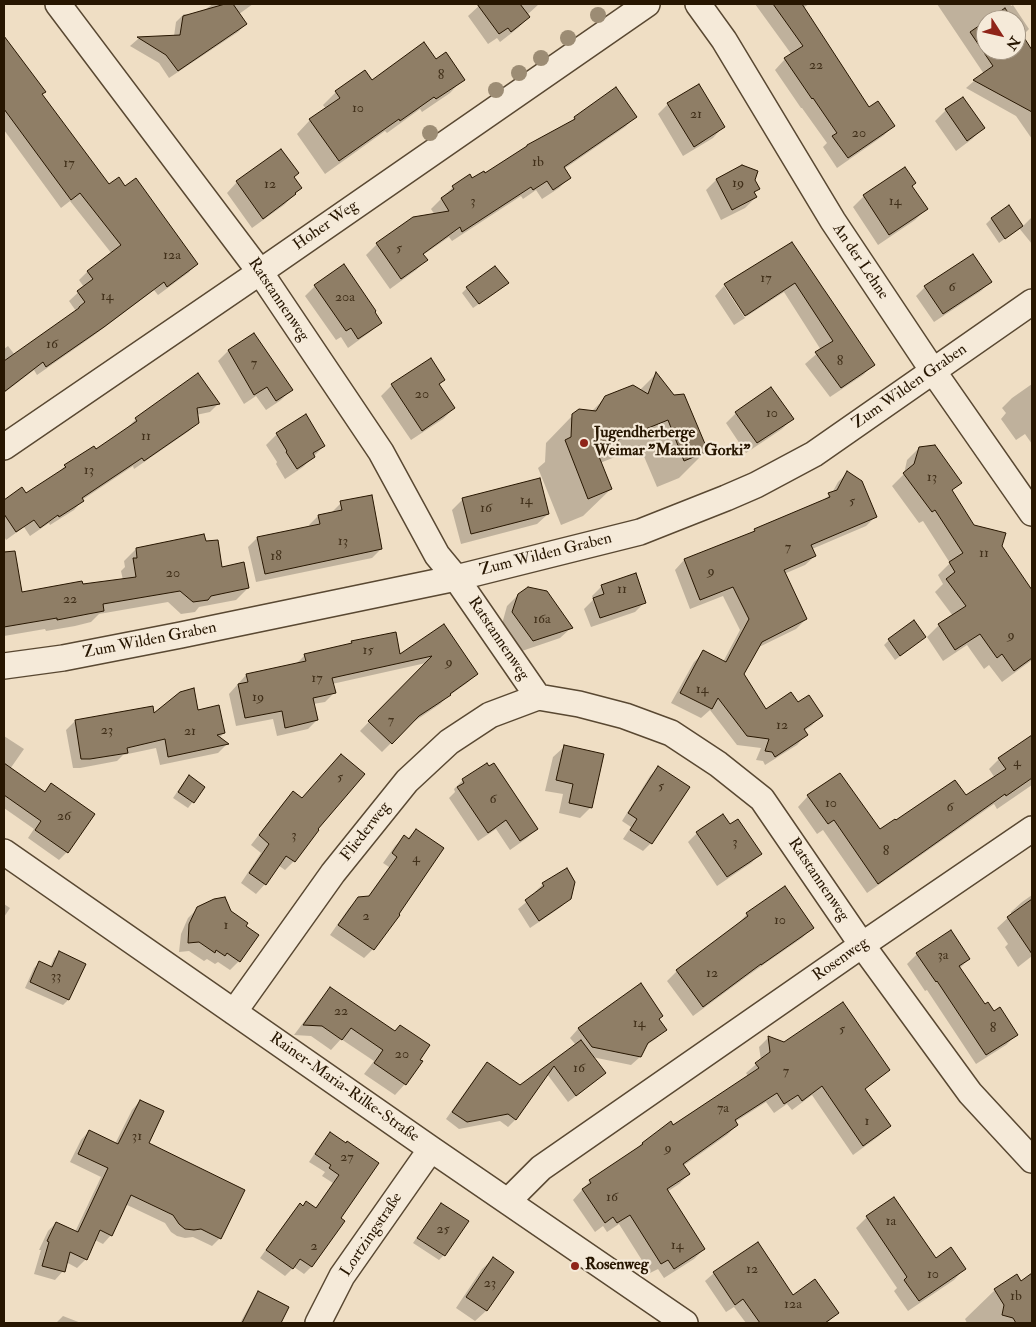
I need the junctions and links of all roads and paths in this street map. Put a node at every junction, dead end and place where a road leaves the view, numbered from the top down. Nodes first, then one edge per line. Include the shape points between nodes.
1 (58, 4) edge
2 (647, 4) edge
3 (698, 4) edge
4 (260, 272) junction
5 (1032, 302) edge
6 (933, 371) junction
7 (4, 447) edge
8 (1032, 513) edge
9 (456, 578) junction
10 (4, 666) edge
11 (538, 697) junction
12 (1032, 830) edge
13 (4, 852) edge
14 (862, 945) junction
15 (234, 1012) junction
16 (431, 1149) junction
17 (1032, 1160) edge
18 (508, 1201) junction
19 (318, 1323) edge
20 (684, 1323) edge

1 - 4 street, Ratstannenweg
2 - 4 street, Hoher Weg
3 - 6 street, An der Lehne via 724,40 833,221
4 - 7 street, Hoher Weg
4 - 9 street, Ratstannenweg via 381,452 437,555
5 - 6 street, Zum Wilden Graben
6 - 8 street, An der Lehne
6 - 9 street, Zum Wilden Graben via 814,454 749,489 640,532
9 - 10 street, Zum Wilden Graben via 171,637
9 - 11 street, Ratstannenweg
11 - 14 street, Ratstannenweg via 634,719 671,733 718,764 762,799
11 - 15 street, Fliederweg via 490,715 449,742 406,781 333,874
12 - 14 street, Rosenweg
13 - 15 street, Rainer-Maria-Rilke-Straße
14 - 17 street, Ratstannenweg via 970,1093
14 - 18 street, Rosenweg via 541,1168
15 - 16 street, Rainer-Maria-Rilke-Straße
16 - 18 street, Rainer-Maria-Rilke-Straße
16 - 19 street, Lortzingstraße via 342,1276
18 - 20 street, Rainer-Maria-Rilke-Straße

